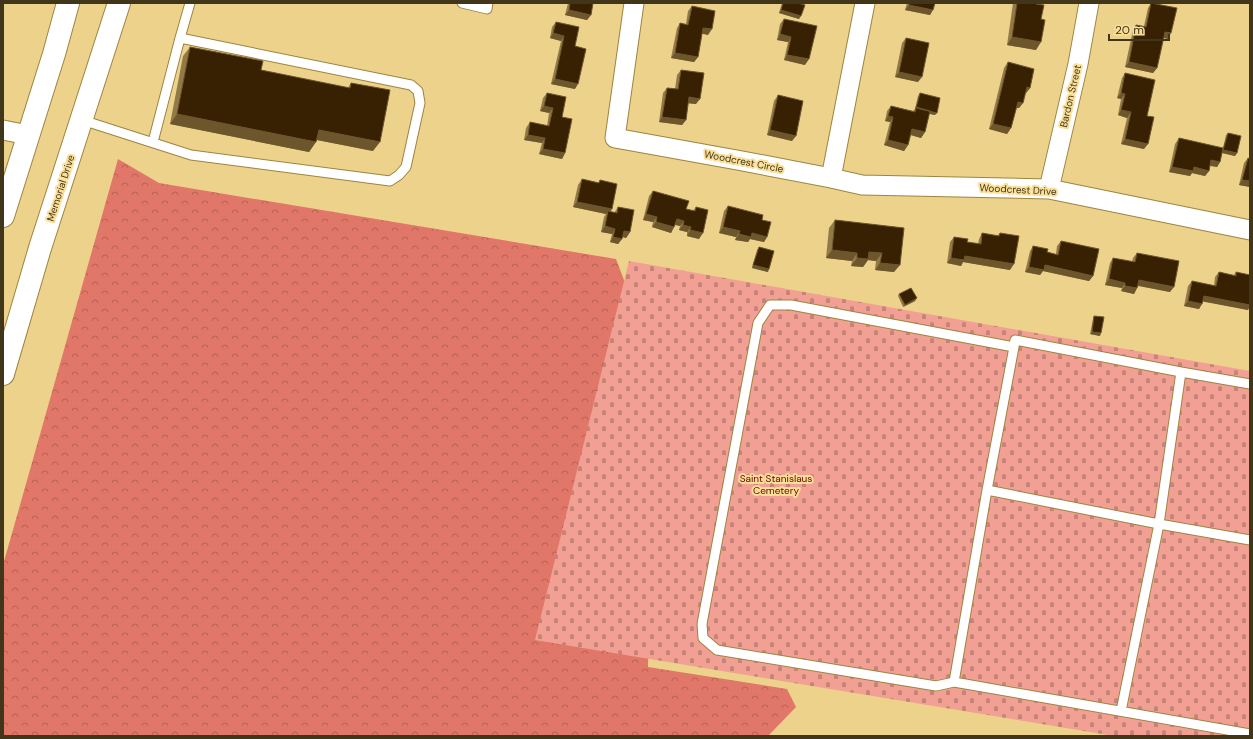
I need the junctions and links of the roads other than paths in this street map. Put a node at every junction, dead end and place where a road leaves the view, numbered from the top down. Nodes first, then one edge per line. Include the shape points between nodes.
1 (68, 3) edge
2 (119, 3) edge
3 (190, 3) edge
4 (462, 3) edge
5 (488, 3) edge
6 (634, 3) edge
7 (866, 3) edge
8 (1089, 3) edge
9 (180, 38) junction
10 (82, 120) junction
11 (3, 130) edge
12 (28, 135) junction
13 (153, 142) junction
14 (831, 178) junction
15 (1049, 189) junction
16 (3, 216) edge
17 (1250, 230) edge
18 (1014, 347) junction
19 (1182, 372) junction
20 (3, 374) edge
21 (1250, 384) edge
22 (987, 490) junction
23 (1159, 524) junction
24 (1250, 540) edge
25 (954, 682) junction
26 (1121, 711) junction
27 (1250, 734) edge

1 - 12 main road
2 - 10 main road, Memorial Drive
3 - 9 lane
4 - 5 lane via 487,9
6 - 14 street, Woodcrest Circle via 615,138
7 - 14 street
8 - 15 street, Bardon Street via 1078,64
9 - 13 lane
9 - 13 lane via 411,85 418,91 420,103 406,167 390,181 191,155
10 - 13 lane
10 - 20 main road, Memorial Drive via 40,248
11 - 12 street
12 - 16 main road
14 - 15 street, Woodcrest Drive via 862,185
15 - 17 street, Woodcrest Drive
18 - 19 lane via 1015,340
18 - 22 lane
18 - 25 lane via 791,305 770,305 758,324 702,624 703,638 717,650 936,686
19 - 21 lane
19 - 23 lane
22 - 23 lane
22 - 25 lane
23 - 24 lane
23 - 26 lane
25 - 26 lane
26 - 27 lane

